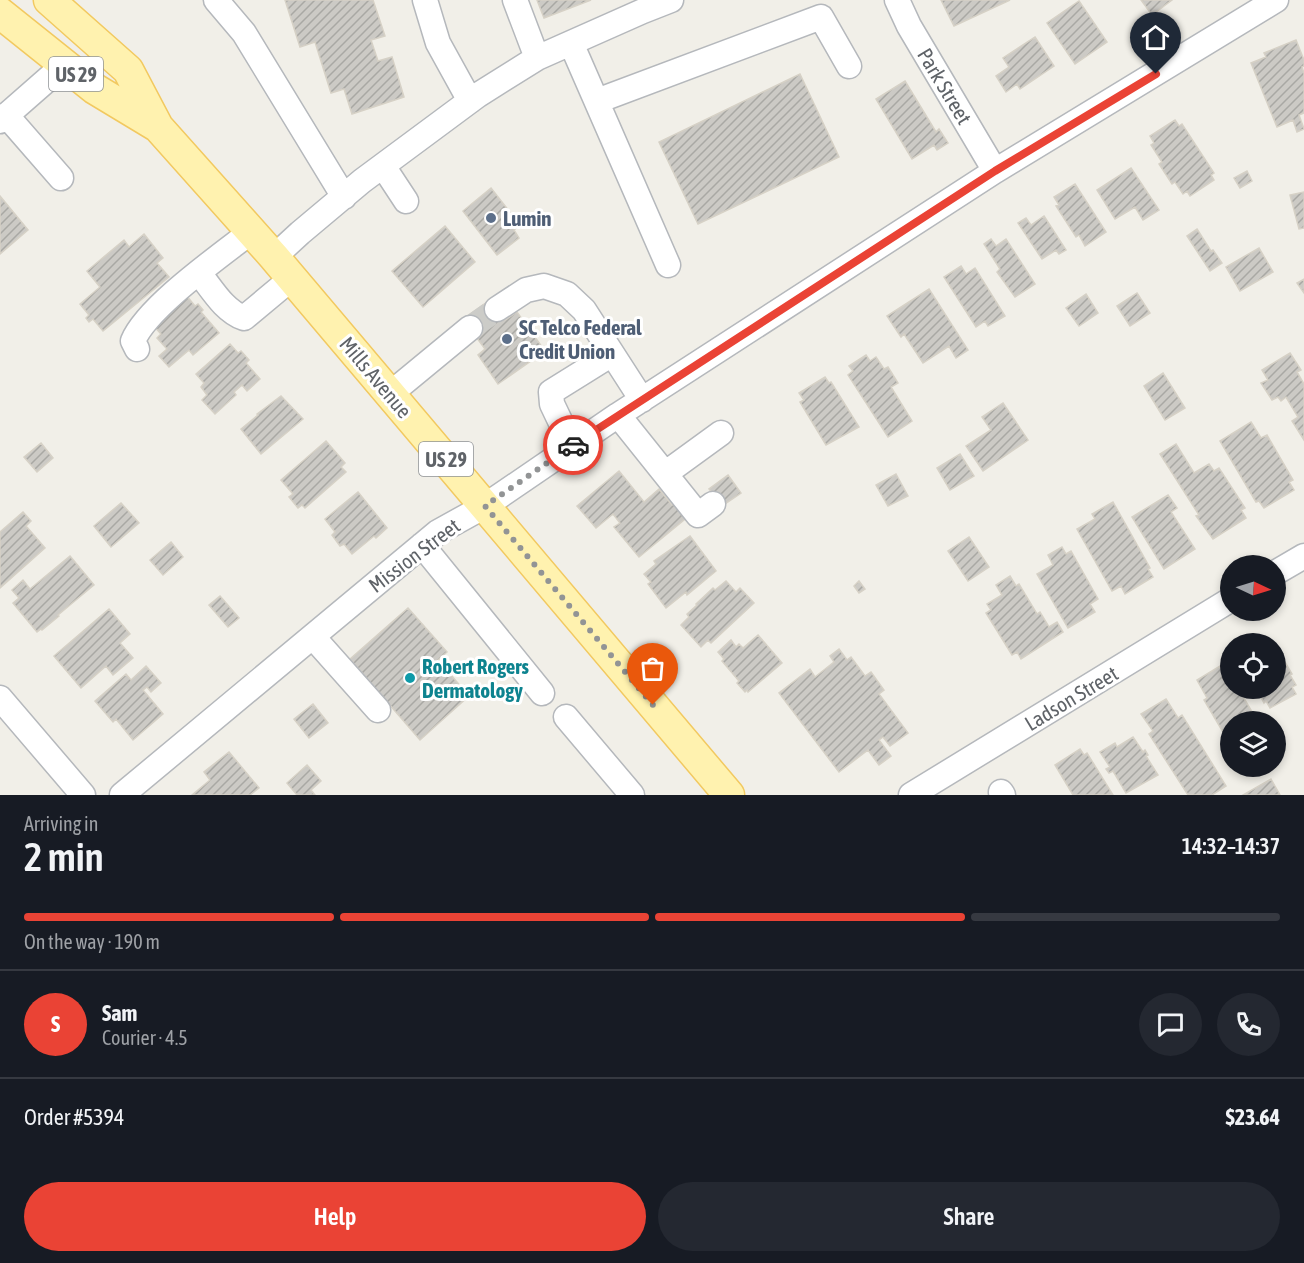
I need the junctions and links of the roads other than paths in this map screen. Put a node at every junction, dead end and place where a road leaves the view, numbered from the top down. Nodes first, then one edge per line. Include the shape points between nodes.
1 (49, 0) edge
2 (216, 0) edge
3 (425, 0) edge
4 (515, 0) edge
5 (671, 0) edge
6 (897, 0) edge
7 (1276, 0) edge
8 (0, 13) edge
9 (571, 43) junction
10 (537, 58) junction
11 (65, 64) junction
12 (849, 66) dead end
13 (470, 101) junction
14 (597, 101) junction
15 (3, 118) edge
16 (158, 128) junction
17 (383, 166) junction
18 (995, 171) junction
19 (61, 178) dead end
20 (344, 197) junction
21 (406, 201) dead end
22 (252, 231) junction
23 (668, 265) dead end
24 (283, 268) junction
25 (199, 273) junction
26 (497, 309) tunnel mouth
27 (470, 328) tunnel mouth
28 (137, 349) dead end
29 (612, 354) junction
30 (390, 394) junction
31 (642, 400) junction
32 (618, 415) junction
33 (721, 433) dead end
34 (572, 446) junction
35 (666, 473) junction
36 (713, 504) dead end
37 (485, 506) junction
38 (422, 545) junction
39 (1304, 556) edge
40 (1286, 567) edge
41 (1220, 606) edge
42 (313, 637) junction
43 (542, 693) dead end
44 (0, 698) edge
45 (378, 710) dead end
46 (566, 717) dead end
47 (926, 792) edge
48 (83, 795) edge
49 (122, 795) edge
50 (632, 795) edge
51 (729, 795) edge

1 - 16 main road, Mills Avenue / US 29 via 128,70
2 - 20 street via 244,33
3 - 13 street via 438,43
4 - 10 street
5 - 9 street
6 - 18 street, Park Street
7 - 18 street, Mission Street
8 - 11 main road, Mills Avenue / US 29
9 - 10 street
9 - 14 street
10 - 13 street
11 - 15 street
11 - 16 main road, Mills Avenue / US 29 via 95,89
12 - 14 street via 821,17
13 - 17 street
14 - 23 street
15 - 19 street
16 - 22 main road, Mills Avenue / US 29
17 - 20 street
17 - 21 street
18 - 31 street, Mission Street
20 - 24 street
22 - 24 main road, Mills Avenue / US 29
22 - 25 street
24 - 25 street via 244,318 225,305
24 - 30 main road, Mills Avenue / US 29
25 - 28 street via 136,332 133,341
26 - 29 street via 526,290 544,286 567,294 584,310
27 - 30 street
29 - 31 street
29 - 34 street via 551,392 552,404
30 - 37 main road, Mills Avenue / US 29
31 - 32 street, Mission Street
32 - 34 street, Mission Street
32 - 35 street
33 - 35 street
34 - 37 street, Mission Street
35 - 36 street via 698,515
37 - 38 street, Mission Street
37 - 51 main road, Mills Avenue / US 29
38 - 42 street, Mission Street
38 - 43 street
39 - 40 street
41 - 47 street, Ladson Street
42 - 45 street
42 - 49 street, Mission Street
44 - 48 street
46 - 50 street

